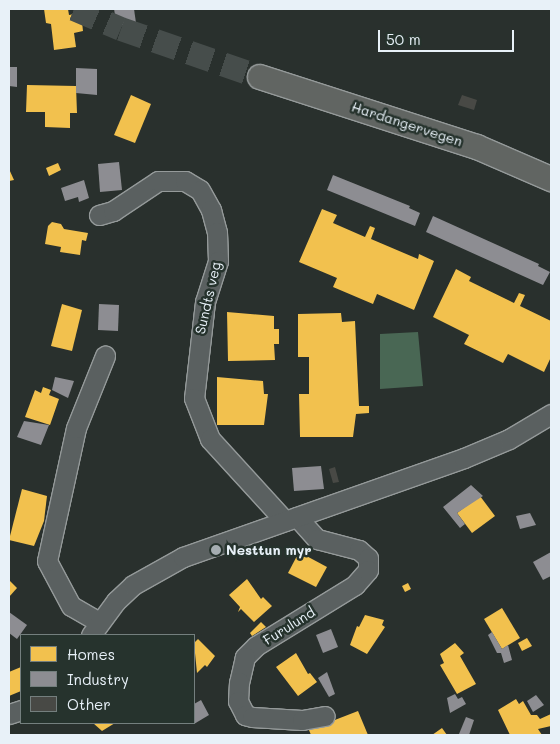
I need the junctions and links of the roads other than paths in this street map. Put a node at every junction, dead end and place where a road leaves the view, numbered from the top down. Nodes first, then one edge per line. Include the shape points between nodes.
1 (260, 78) tunnel mouth
2 (551, 179) edge
3 (99, 215) dead end
4 (105, 356) dead end
5 (551, 414) edge
6 (291, 519) junction
7 (95, 629) edge
8 (325, 716) dead end

1 - 2 main road, Hardangervegen via 477,147
3 - 6 street, Sundts veg via 113,210 158,181 185,181 200,190 213,217 218,261 205,302 194,398 210,439
4 - 7 street via 76,428 48,561 72,606
5 - 6 street via 510,439 479,452
6 - 7 street via 219,542 160,569 133,585
6 - 8 street, Furulund via 317,539 359,550 368,558 368,570 355,585 256,646 246,657 238,682 238,701 246,715 252,717 302,720

